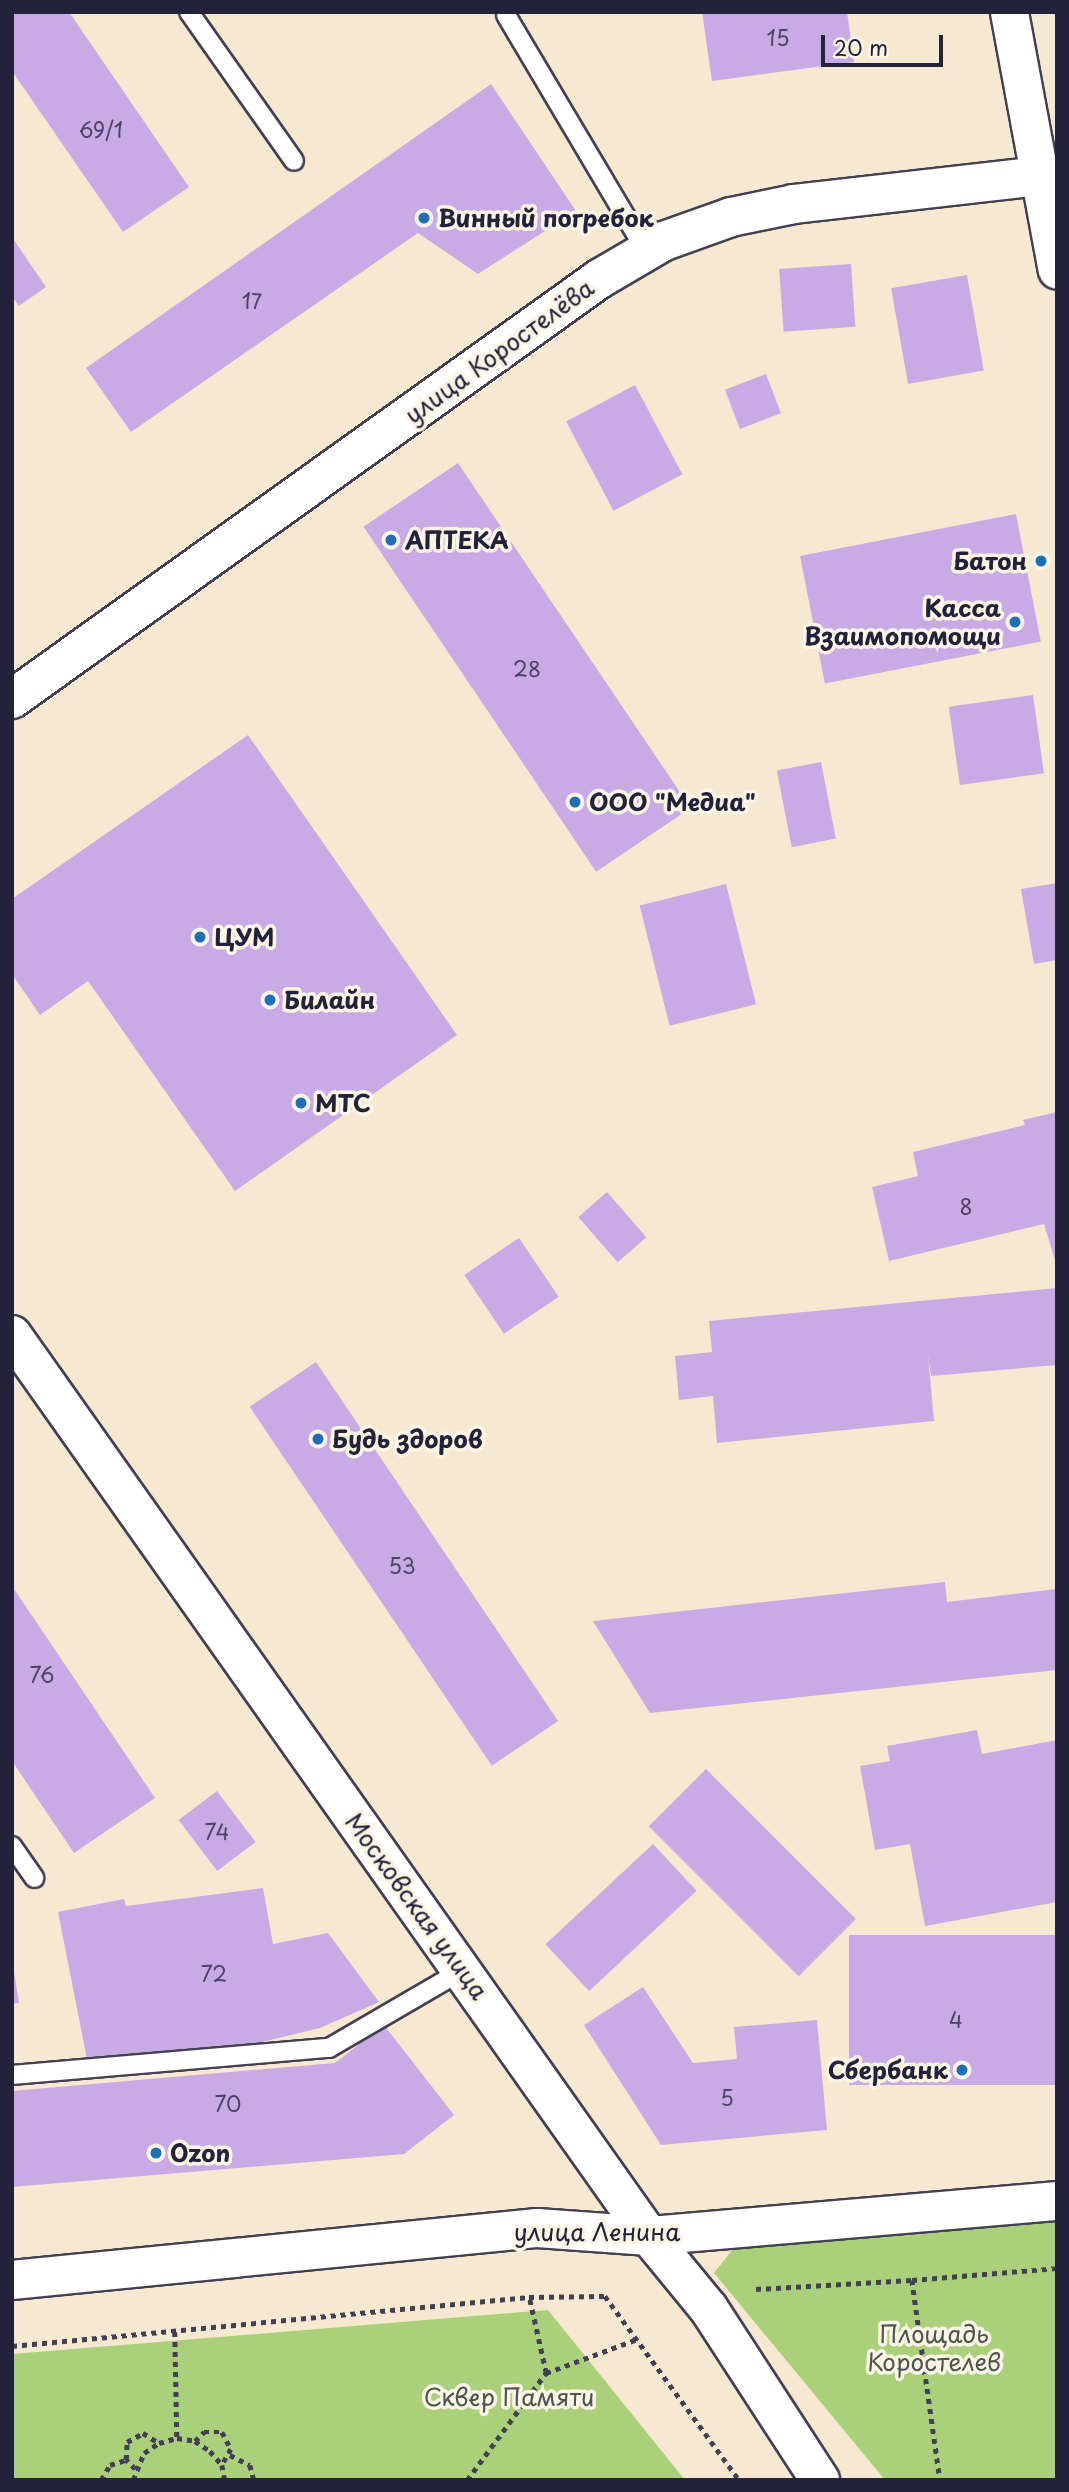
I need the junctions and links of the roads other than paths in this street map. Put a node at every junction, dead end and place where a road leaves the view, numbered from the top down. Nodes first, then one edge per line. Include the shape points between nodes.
1 (189, 12) edge
2 (1009, 12) edge
3 (506, 15) dead end
4 (295, 161) dead end
5 (1048, 175) edge
6 (646, 251) junction
7 (1057, 270) edge
8 (12, 699) edge
9 (12, 1335) edge
10 (12, 1846) edge
11 (34, 1878) dead end
12 (465, 1969) junction
13 (12, 2075) edge
14 (1057, 2201) edge
15 (649, 2236) junction
16 (12, 2280) edge
17 (820, 2480) edge

1 - 4 lane
2 - 5 street
3 - 6 lane
5 - 6 street, улица Коростелёва via 794,204 731,217
5 - 7 street
6 - 8 street, улица Коростелёва via 599,279
9 - 12 street, Московская улица via 287,1728
10 - 11 lane
12 - 13 lane via 329,2048
12 - 15 street, Московская улица
14 - 15 street, улица Ленина
15 - 16 street, улица Ленина via 537,2228
15 - 17 street, Московская улица via 709,2309

